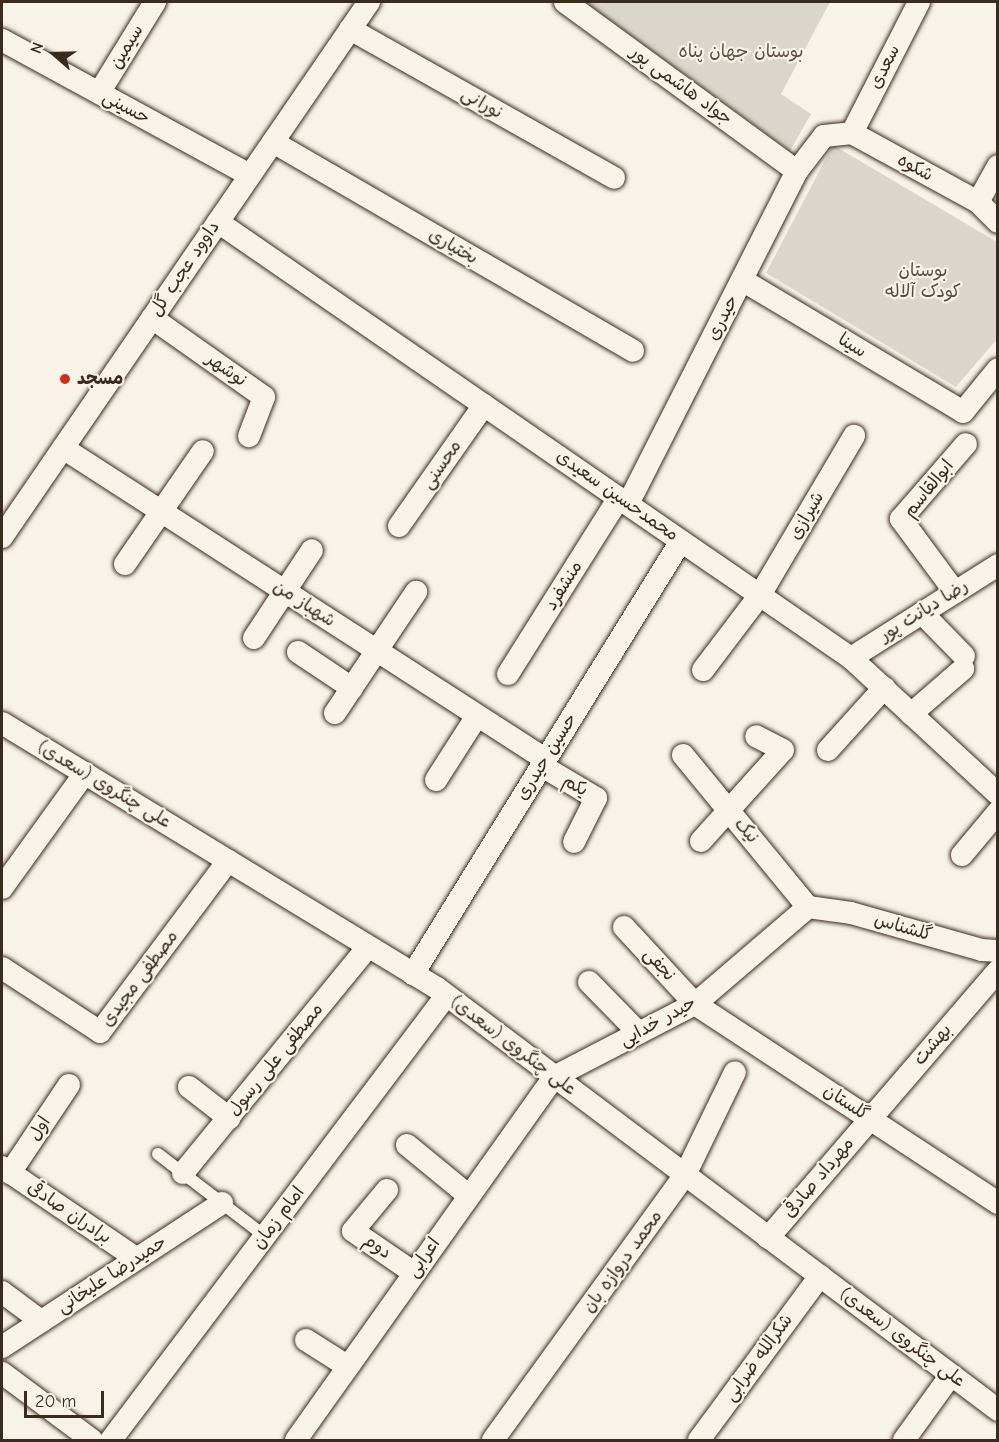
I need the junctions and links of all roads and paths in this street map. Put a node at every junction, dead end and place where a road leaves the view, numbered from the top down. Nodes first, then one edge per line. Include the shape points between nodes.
1 (155, 2) edge
2 (565, 2) edge
3 (919, 2) edge
4 (359, 4) edge
5 (350, 29) junction
6 (2, 40) edge
7 (99, 93) junction
8 (852, 133) junction
9 (273, 142) junction
10 (998, 166) edge
11 (797, 171) junction
12 (250, 175) junction
13 (614, 178) dead end
14 (978, 202) junction
15 (218, 222) junction
16 (998, 222) edge
17 (742, 280) junction
18 (152, 318) junction
19 (633, 351) dead end
20 (998, 369) edge
21 (484, 405) junction
22 (249, 436) dead end
23 (854, 436) dead end
24 (966, 444) dead end
25 (63, 448) junction
26 (203, 451) dead end
27 (624, 501) junction
28 (162, 513) junction
29 (399, 526) dead end
30 (4, 529) edge
31 (681, 541) junction
32 (312, 550) dead end
33 (125, 564) dead end
34 (998, 565) edge
35 (284, 591) junction
36 (416, 592) dead end
37 (955, 592) junction
38 (760, 595) junction
39 (922, 613) junction
40 (254, 638) dead end
41 (376, 651) junction
42 (298, 652) dead end
43 (851, 658) junction
44 (703, 669) dead end
45 (508, 675) dead end
46 (352, 688) junction
47 (884, 688) junction
48 (335, 713) dead end
49 (911, 714) junction
50 (477, 716) junction
51 (2, 723) edge
52 (756, 736) dead end
53 (828, 750) dead end
54 (682, 755) dead end
55 (543, 763) junction
56 (84, 773) junction
57 (436, 780) dead end
58 (998, 794) edge
59 (729, 811) junction
60 (998, 812) edge
61 (701, 841) dead end
62 (574, 842) dead end
63 (962, 855) dead end
64 (228, 861) junction
65 (2, 888) edge
66 (807, 907) junction
67 (624, 927) dead end
68 (368, 947) junction
69 (998, 951) edge
70 (2, 968) edge
71 (998, 971) edge
72 (413, 974) junction
73 (590, 982) dead end
74 (446, 996) junction
75 (695, 1004) junction
76 (639, 1033) junction
77 (735, 1072) dead end
78 (554, 1077) junction
79 (69, 1085) dead end
80 (189, 1087) dead end
81 (228, 1118) junction
82 (869, 1118) junction
83 (407, 1145) dead end
84 (158, 1154) dead end
85 (6, 1170) edge
86 (183, 1173) junction
87 (685, 1175) junction
88 (387, 1190) dead end
89 (469, 1196) junction
90 (222, 1203) junction
91 (998, 1203) edge
92 (265, 1236) junction
93 (768, 1238) junction
94 (136, 1258) junction
95 (414, 1273) junction
96 (820, 1276) junction
97 (2, 1293) edge
98 (41, 1321) junction
99 (306, 1340) dead end
100 (2, 1347) edge
101 (347, 1366) junction
102 (2, 1373) edge
103 (951, 1375) junction
104 (998, 1410) edge
105 (92, 1440) edge
106 (111, 1440) edge
107 (296, 1440) edge
108 (493, 1440) edge
109 (699, 1440) edge
110 (904, 1440) edge

1 - 7 street, سیمین
2 - 11 street, جواد هاشمی پور
3 - 8 street, سعدی
4 - 5 street, داوود عجب گل
5 - 9 street, داوود عجب گل
5 - 13 street, نورانی
6 - 7 street, حسینی
7 - 12 street, حسینی
8 - 11 street, حیدری via 824,136
8 - 14 street, شکوه
9 - 12 street, داوود عجب گل
9 - 19 street, بختیاری
10 - 14 street
11 - 17 street, حیدری
12 - 15 street, داوود عجب گل
14 - 16 street, شکوه
15 - 18 street, داوود عجب گل
15 - 21 street, محمدحسین سعیدی
17 - 20 street, سینا via 963,412
17 - 27 street, حیدری
18 - 22 street, نوشهر via 264,397
18 - 25 street, داوود عجب گل
21 - 27 street, محمدحسین سعیدی
21 - 29 street, محسنی
23 - 38 street, شیرازی
24 - 37 street, ابوالقاسم via 901,519
25 - 28 street, شهباز من
25 - 30 street, داوود عجب گل
26 - 28 street
27 - 31 street, محمدحسین سعیدی
27 - 45 street, منشفرد
28 - 33 street
28 - 35 street, شهباز من
31 - 38 street, محمدحسین سعیدی
31 - 55 street, حسین حیدری
32 - 35 street
34 - 37 street, رضا دیانت پور
35 - 40 street
35 - 41 street, شهباز من
36 - 41 street
37 - 39 street, رضا دیانت پور
38 - 43 street, محمدحسین سعیدی
38 - 44 street, شیرازی
39 - 43 street, رضا دیانت پور
39 - 49 street via 963,663
41 - 46 street
41 - 50 street, شهباز من
42 - 46 street
43 - 47 street, محمدحسین سعیدی
46 - 48 street
47 - 49 street, محمدحسین سعیدی
47 - 53 street
49 - 58 street, محمدحسین سعیدی
50 - 55 street, شهباز من
50 - 57 street
51 - 56 street, علی چنگروی (سعدی)
52 - 59 street via 783,750
54 - 59 street, نیک
55 - 62 street, یکم via 596,798
55 - 72 street, حسین حیدری
56 - 64 street, علی چنگروی (سعدی)
56 - 65 street
59 - 61 street
59 - 66 street, نیک
60 - 63 street
64 - 68 street, علی چنگروی (سعدی)
64 - 70 street, مصطفی مجیدی via 100,1032
66 - 69 street, گلشناس via 851,913
66 - 75 street, حیدر خدایی
67 - 75 street, نجفی
68 - 72 street, علی چنگروی (سعدی)
68 - 81 street, مصطفی علی رسول
71 - 82 street, بهشت
72 - 74 street, علی چنگروی (سعدی)
73 - 76 street
74 - 78 street, علی چنگروی (سعدی)
74 - 92 street, امام زمان
75 - 76 street, حیدر خدایی
75 - 82 street, گلستان
76 - 78 street, حیدر خدایی
77 - 87 street, محمد دروازه بان
78 - 87 street, علی چنگروی (سعدی)
78 - 89 street, اعرابی
79 - 85 street, اول
80 - 81 street
81 - 86 street, مصطفی علی رسول
82 - 91 street, گلستان
82 - 93 street, مهرداد صادقی
83 - 89 street
84 - 86 lane
85 - 94 street, برادران صادقی
86 - 90 lane
87 - 93 street, علی چنگروی (سعدی)
87 - 108 street, محمد دروازه بان
88 - 95 street, دوم via 354,1232
89 - 95 street, اعرابی
90 - 92 lane
90 - 94 street, حمیدرضا علیخانی
92 - 106 street, امام زمان
93 - 96 street, علی چنگروی (سعدی)
94 - 98 street, حمیدرضا علیخانی
95 - 101 street, اعرابی
96 - 103 street, علی چنگروی (سعدی)
96 - 109 street, شکرالله ضرابی
97 - 98 street
98 - 100 street, حمیدرضا علیخانی
99 - 101 street
101 - 107 street, اعرابی
102 - 105 street
103 - 104 street, علی چنگروی (سعدی)
103 - 110 street

